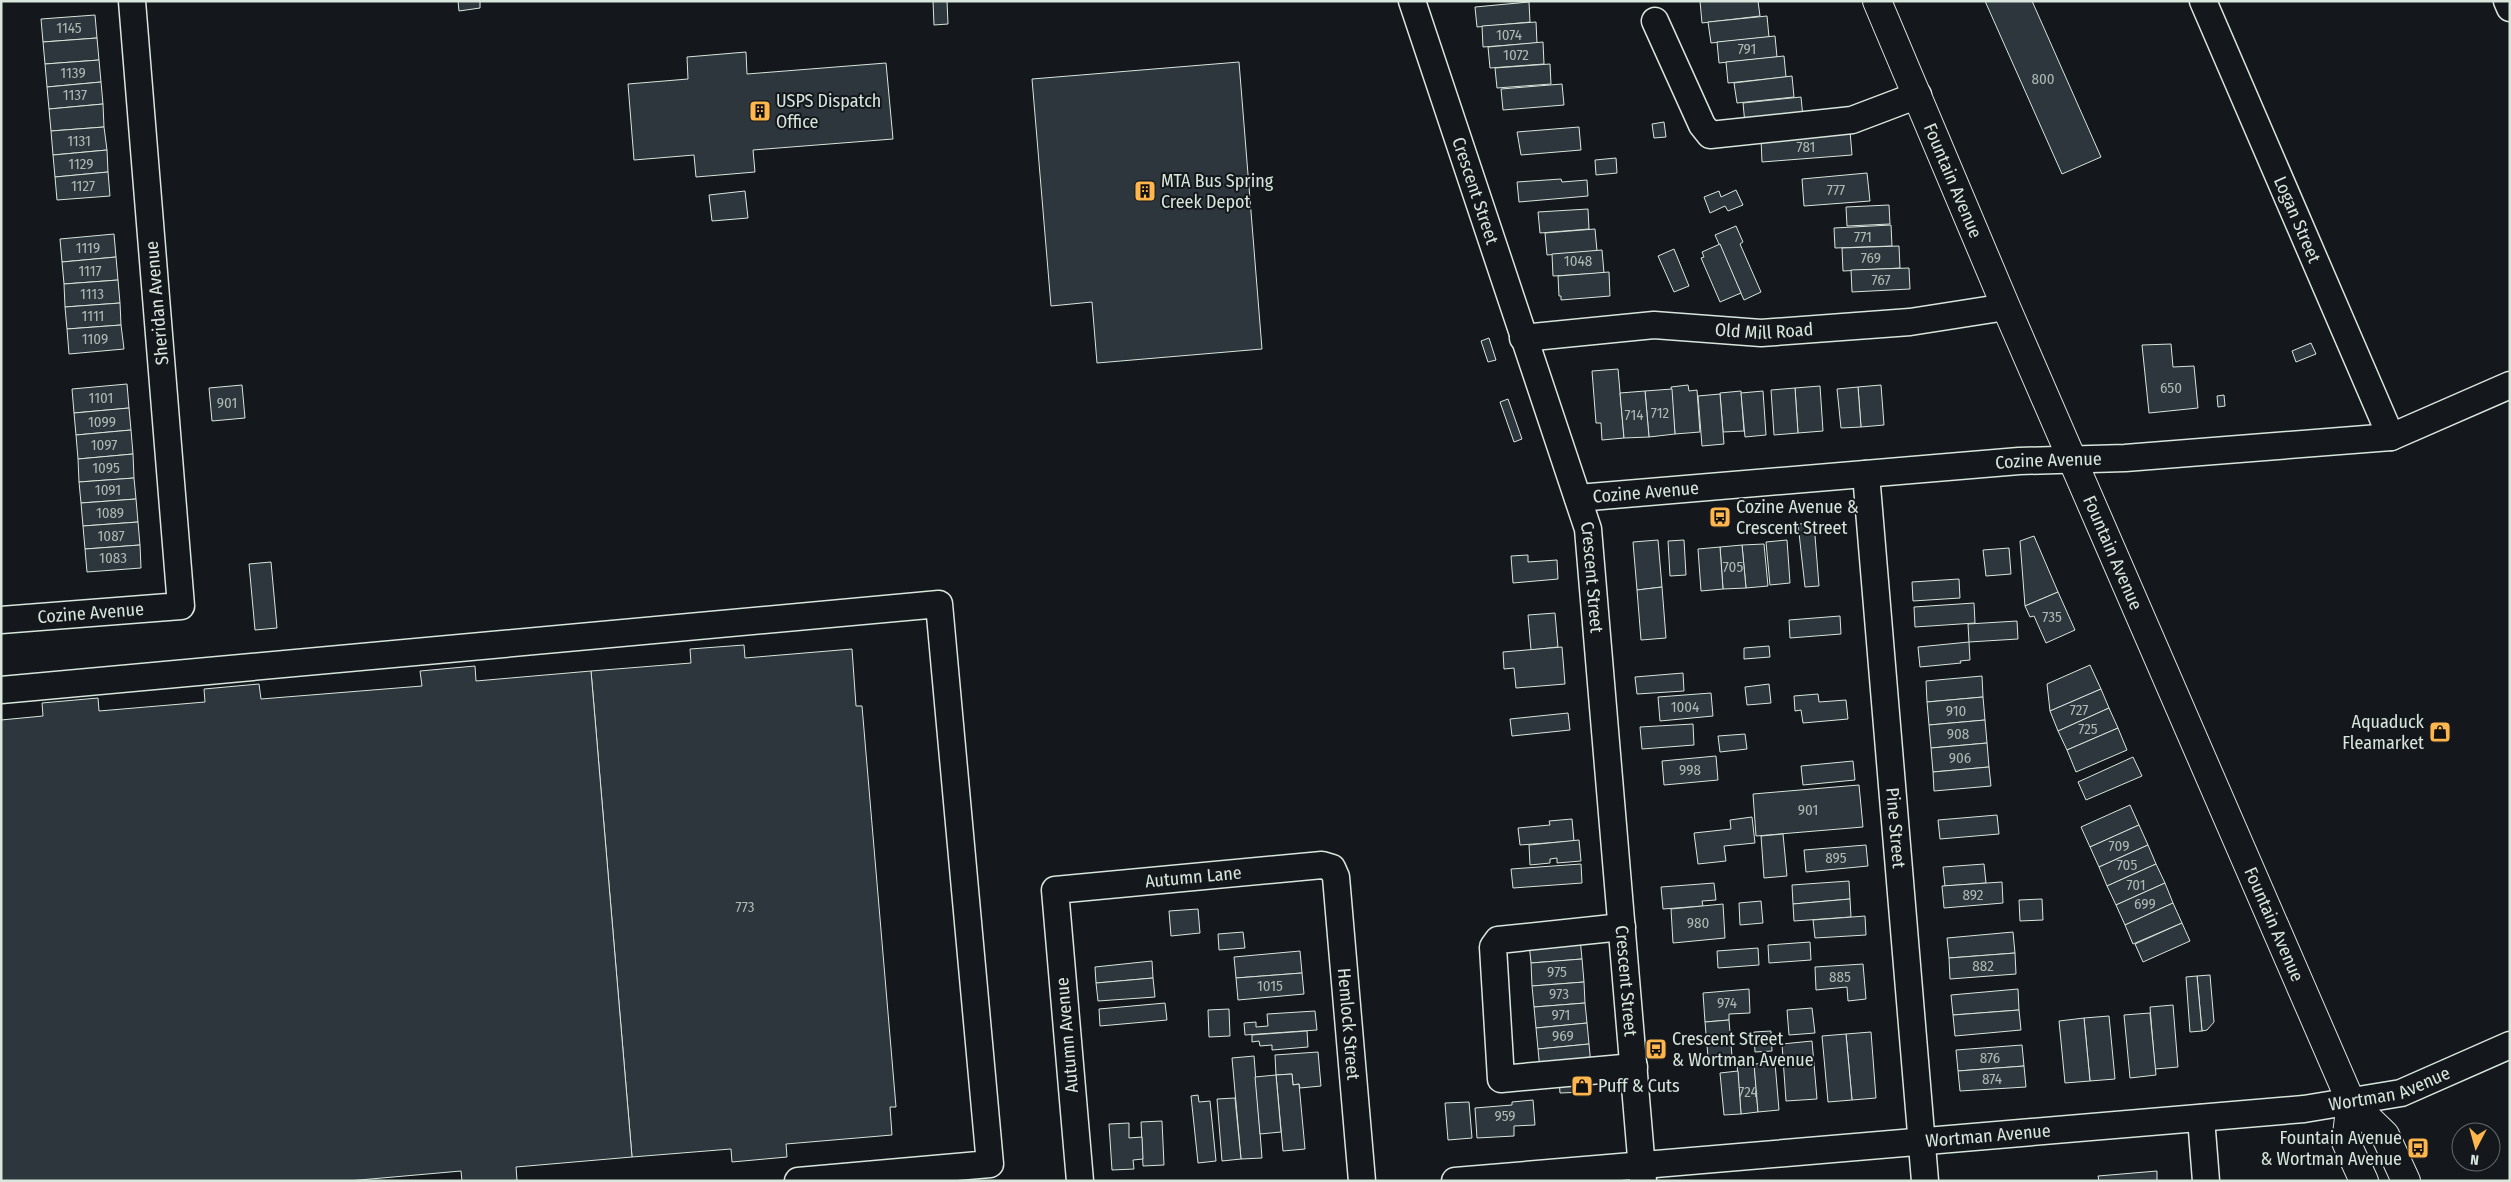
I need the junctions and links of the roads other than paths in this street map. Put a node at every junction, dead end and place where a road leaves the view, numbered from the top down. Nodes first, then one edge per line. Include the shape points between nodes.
1 (132, 1) edge
2 (1412, 1) edge
3 (1877, 1) edge
4 (2202, 1) edge
5 (2507, 1) edge
6 (2510, 8) edge
7 (1655, 21) dead end
8 (1918, 95) junction
9 (2006, 307) junction
10 (1524, 338) junction
11 (2510, 385) edge
12 (2391, 437) junction
13 (2073, 460) junction
14 (1866, 474) junction
15 (1578, 498) junction
16 (181, 606) joint
17 (1, 620) edge
18 (1, 690) edge
19 (1332, 868) joint
20 (1055, 890) joint
21 (1622, 927) junction
22 (2510, 1045) edge
23 (1634, 1068) junction
24 (2352, 1102) junction
25 (2201, 1118) junction
26 (1921, 1142) junction
27 (1642, 1173) edge
28 (798, 1181) edge
29 (1080, 1181) edge
30 (1362, 1181) edge
31 (1455, 1181) edge
32 (1925, 1181) edge
33 (2206, 1181) edge
34 (2364, 1181) edge
35 (2406, 1181) edge

1 - 16 street, Sheridan Avenue
2 - 10 street, Crescent Street
3 - 8 main road, Fountain Avenue
4 - 12 street, Logan Street
5 - 6 street
7 - 8 street via 1702,125 1710,135 1852,120
8 - 9 main road, Fountain Avenue
9 - 10 street, Old Mill Road via 1910,322 1761,333 1654,326
9 - 13 main road, Fountain Avenue
10 - 15 street, Crescent Street
11 - 12 street, Cozine Avenue
12 - 13 street, Cozine Avenue
13 - 14 street, Cozine Avenue via 2020,461
13 - 24 main road, Fountain Avenue
14 - 15 street, Cozine Avenue
14 - 26 street, Pine Street
15 - 21 street, Crescent Street via 1588,529
16 - 17 street, Cozine Avenue
18 - 28 street via 939,604 990,1164
19 - 20 street, Autumn Lane via 1322,865
19 - 30 street, Hemlock Street via 1336,877
20 - 29 street, Autumn Avenue
21 - 23 street, Crescent Street
21 - 23 street via 1498,940 1493,947 1501,1079
22 - 24 street, Wortman Avenue via 2401,1093
23 - 27 street, Crescent Street
24 - 25 street, Wortman Avenue via 2304,1110
24 - 34 main road via 2346,1142
24 - 35 main road, Fountain Avenue via 2385,1135
25 - 26 street, Wortman Avenue
25 - 33 street
26 - 27 street, Wortman Avenue
26 - 32 street, Pine Street
27 - 31 street, Wortman Avenue

